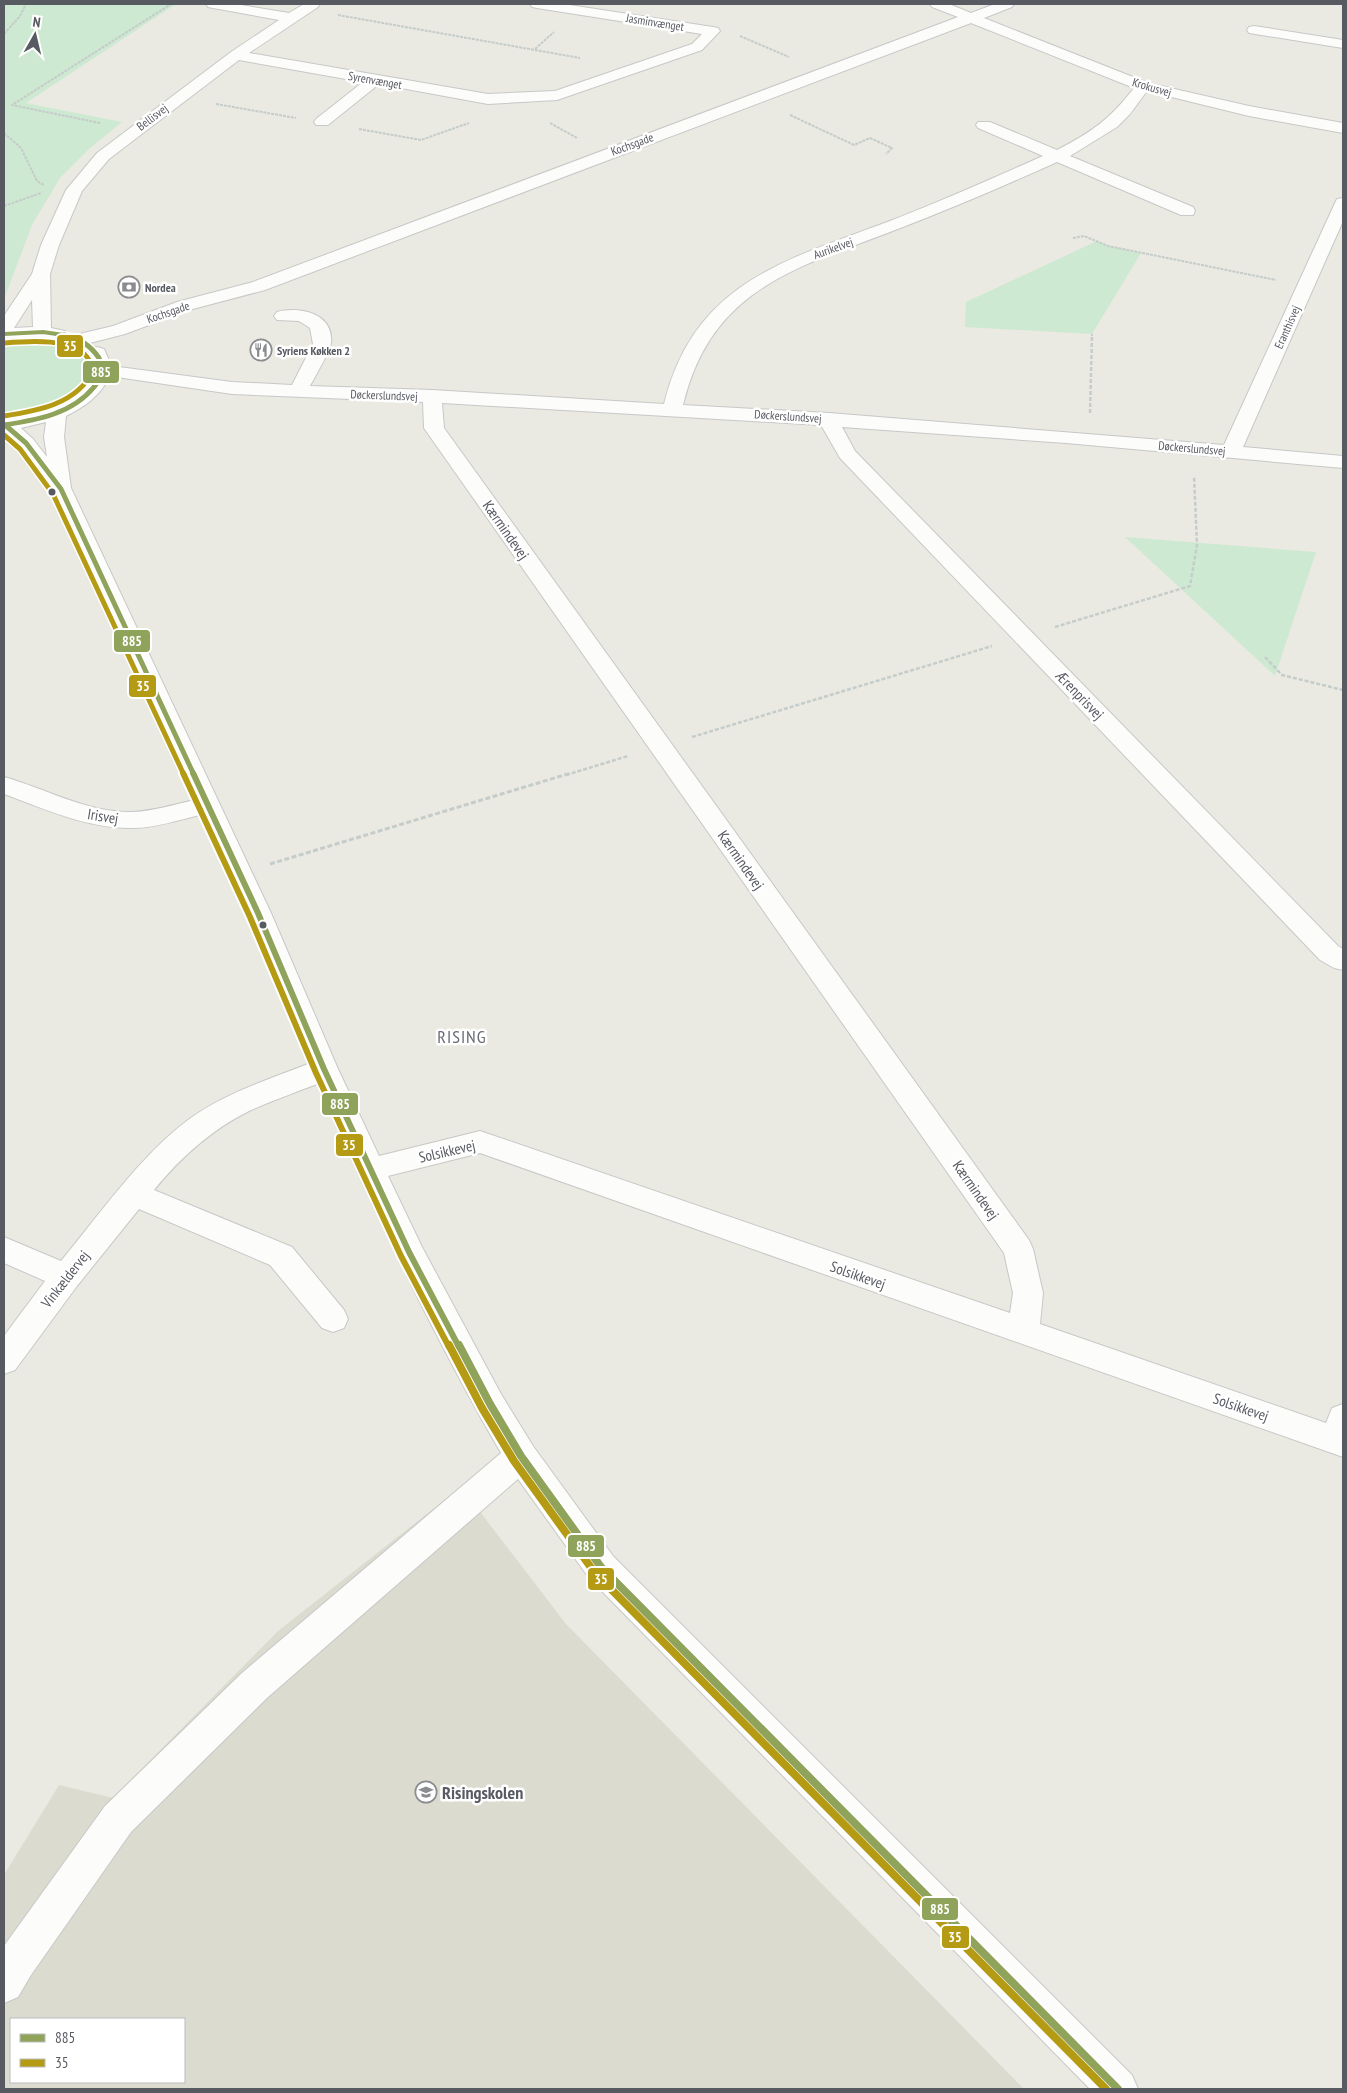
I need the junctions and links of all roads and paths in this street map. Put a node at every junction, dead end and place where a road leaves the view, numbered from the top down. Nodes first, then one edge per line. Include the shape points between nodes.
1 (26, 4) edge
2 (171, 4) edge
3 (213, 4) edge
4 (537, 4) edge
5 (937, 4) edge
6 (1007, 4) edge
7 (303, 10) edge
8 (970, 17) junction
9 (1254, 30) dead end
10 (713, 31) junction
11 (4, 34) edge
12 (1343, 44) edge
13 (236, 55) junction
14 (635, 68) junction
15 (824, 73) junction
16 (375, 80) junction
17 (1143, 86) junction
18 (755, 98) junction
19 (513, 99) junction
20 (322, 122) dead end
21 (984, 125) dead end
22 (1343, 128) edge
23 (135, 130) junction
24 (4, 133) edge
25 (606, 153) junction
26 (886, 154) dead end
27 (1056, 157) junction
28 (52, 189) junction
29 (74, 190) junction
30 (1343, 203) edge
31 (4, 206) edge
32 (1187, 211) dead end
33 (1073, 238) dead end
34 (41, 274) junction
35 (258, 286) junction
36 (1306, 286) junction
37 (283, 316) dead end
38 (4, 329) edge
39 (42, 332) junction
40 (4, 334) edge
41 (1092, 334) dead end
42 (78, 340) junction
43 (101, 363) junction
44 (232, 388) junction
45 (92, 391) junction
46 (298, 391) junction
47 (432, 396) junction
48 (672, 409) junction
49 (58, 412) junction
50 (829, 419) junction
51 (4, 425) edge
52 (1089, 440) junction
53 (1192, 448) junction
54 (1231, 451) junction
55 (1343, 462) edge
56 (61, 489) junction
57 (1024, 637) junction
58 (1265, 657) dead end
59 (1343, 690) edge
60 (660, 746) junction
61 (4, 785) edge
62 (206, 806) junction
63 (239, 874) junction
64 (1343, 961) edge
65 (324, 1068) junction
66 (371, 1169) junction
67 (133, 1194) junction
68 (4, 1249) edge
69 (66, 1276) junction
70 (332, 1319) dead end
71 (1023, 1332) junction
72 (4, 1360) edge
73 (1342, 1434) edge
74 (521, 1456) junction
75 (4, 1983) edge
76 (1118, 2089) edge

1 - 11 path
2 - 23 path via 12,105
3 - 7 street
4 - 10 street, Jasminvænget
5 - 8 street, Krokusvej
6 - 8 street, Kochsgade
7 - 13 street, Bellisvej
7 - 14 path
8 - 15 street, Kochsgade
8 - 17 street, Krokusvej
9 - 12 street
10 - 14 street, Syrenvænget via 697,47
10 - 15 path via 730,31
13 - 16 street, Syrenvænget
13 - 23 street, Bellisvej
14 - 19 street, Syrenvænget via 557,95
15 - 18 street, Kochsgade
16 - 19 street, Syrenvænget via 488,100
16 - 20 street
17 - 22 street, Krokusvej via 1249,111
17 - 27 street, Aurikelvej via 1114,122
18 - 25 street, Kochsgade
18 - 26 path via 854,144 870,138 892,148
19 - 25 path via 522,109
21 - 27 street
23 - 29 street, Bellisvej via 103,156
24 - 28 path via 16,140 27,156 37,181
25 - 35 street, Kochsgade
27 - 32 street
27 - 48 street, Aurikelvej via 921,215 808,257 744,292 716,316 693,346 680,376
28 - 29 path
28 - 31 path
29 - 34 street, Bellisvej
30 - 36 street, Eranthisvej
33 - 36 path via 1084,236 1108,246
34 - 38 street, Bellisvej
34 - 39 street, Bellisvej
35 - 42 street, Kochsgade
35 - 43 street, Kochsgade via 228,303 134,340
36 - 54 street, Eranthisvej
37 - 46 street via 303,316 320,325 322,344
39 - 40 street
39 - 42 street
41 - 52 path
42 - 43 street via 92,347
43 - 44 street, Døckerslundsvej via 138,377
43 - 45 street via 99,381
44 - 45 street, Døckerslundsvej via 201,392
44 - 46 street, Døckerslundsvej
45 - 49 street
46 - 47 street, Døckerslundsvej
47 - 48 street, Døckerslundsvej
47 - 60 street, Kærmindevej via 434,428
48 - 50 street, Døckerslundsvej
49 - 51 street via 32,421
49 - 56 street via 54,437
50 - 52 street, Døckerslundsvej
50 - 57 street, Ærenprisvej via 847,454
51 - 56 street via 26,443
52 - 53 street, Døckerslundsvej
53 - 54 street, Døckerslundsvej
53 - 57 path via 1197,545 1190,586
54 - 55 street, Døckerslundsvej
56 - 62 street
57 - 60 path
57 - 64 street, Ærenprisvej via 1329,953
58 - 59 path via 1282,675
60 - 63 path
60 - 71 street, Kærmindevej via 1018,1249 1028,1293
61 - 62 street, Irisvej via 110,819 135,820
62 - 63 street
63 - 65 street
65 - 66 street
65 - 67 street, Vinkældervej via 238,1104 198,1128 160,1162
66 - 71 street, Solsikkevej via 480,1142
66 - 74 street via 409,1252
67 - 69 street, Vinkældervej
67 - 70 street via 281,1256
68 - 69 street
69 - 72 street, Vinkældervej
71 - 73 street, Solsikkevej
74 - 75 street via 255,1685 118,1819
74 - 76 street via 601,1567

